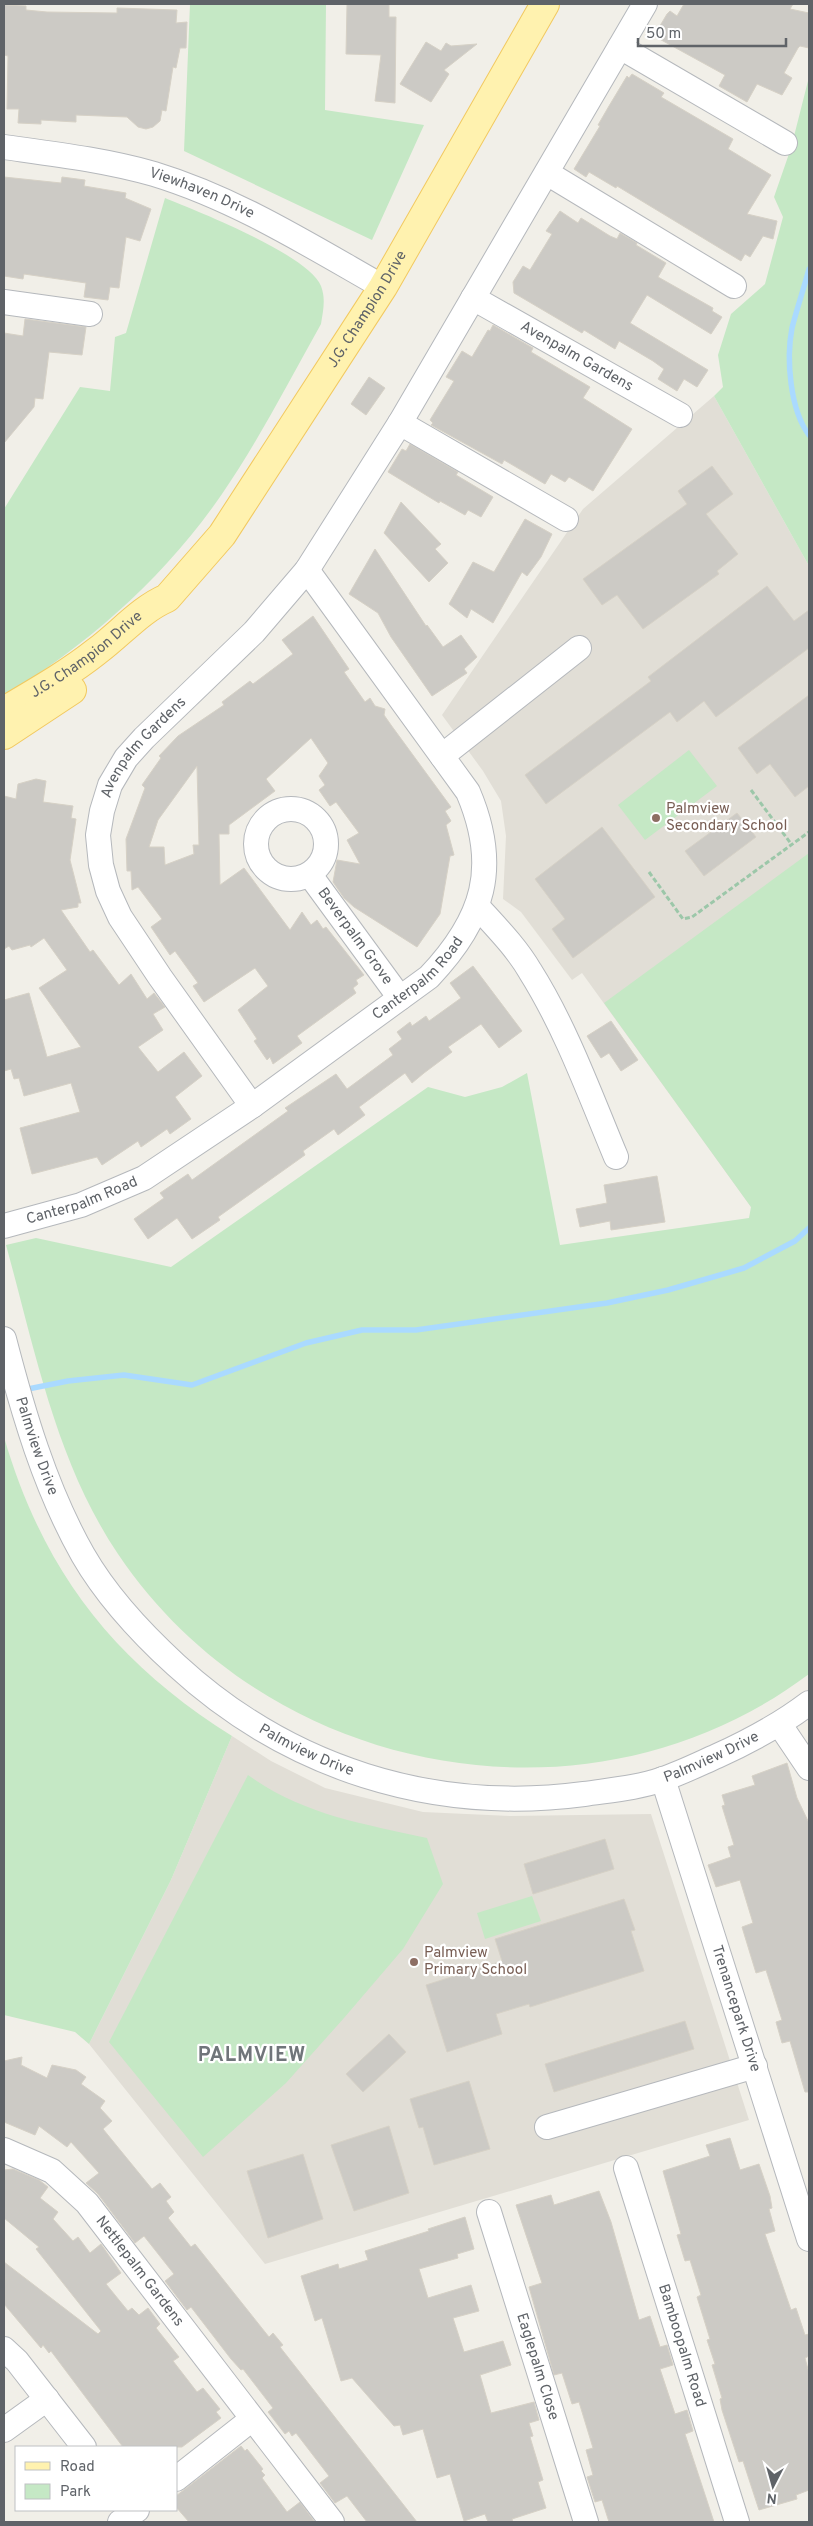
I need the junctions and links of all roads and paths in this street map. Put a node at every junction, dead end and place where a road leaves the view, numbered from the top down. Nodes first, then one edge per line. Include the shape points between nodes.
1 (545, 4) edge
2 (646, 4) edge
3 (620, 48) junction
4 (785, 142) dead end
5 (4, 147) edge
6 (548, 173) junction
7 (734, 286) dead end
8 (383, 287) junction
9 (473, 298) junction
10 (4, 302) edge
11 (90, 314) dead end
12 (680, 415) dead end
13 (400, 423) junction
14 (566, 519) dead end
15 (307, 570) junction
16 (167, 598) junction
17 (579, 648) dead end
18 (4, 711) edge
19 (4, 735) edge
20 (442, 756) junction
21 (751, 790) dead end
22 (809, 832) edge
23 (792, 845) junction
24 (649, 872) dead end
25 (310, 875) dead end
26 (477, 906) junction
27 (400, 998) junction
28 (252, 1106) junction
29 (616, 1157) dead end
30 (4, 1226) edge
31 (4, 1339) edge
32 (809, 1702) edge
33 (780, 1725) junction
34 (809, 1768) edge
35 (663, 1779) junction
36 (755, 2066) junction
37 (547, 2127) dead end
38 (4, 2150) edge
39 (626, 2168) dead end
40 (489, 2212) dead end
41 (809, 2239) edge
42 (4, 2349) edge
43 (47, 2399) junction
44 (251, 2420) junction
45 (4, 2430) edge
46 (83, 2446) edge
47 (178, 2477) edge
48 (332, 2522) edge
49 (586, 2522) edge
50 (737, 2522) edge

1 - 8 main road, J.G. Champion Drive
2 - 3 street, Avenpalm Gardens
3 - 4 street
3 - 6 street, Avenpalm Gardens
5 - 8 street, Viewhaven Drive via 111,163 182,184 258,217
6 - 7 street
6 - 9 street, Avenpalm Gardens
8 - 16 main road, J.G. Champion Drive via 222,535
9 - 12 street, Avenpalm Gardens
9 - 13 street, Avenpalm Gardens
10 - 11 street
13 - 14 street
13 - 15 street, Avenpalm Gardens
15 - 20 street, Canterpalm Road
15 - 28 street, Avenpalm Gardens via 254,632 126,758 110,785 98,835 101,865 120,917
16 - 18 main road, J.G. Champion Drive via 154,603 58,679
16 - 19 main road, J.G. Champion Drive via 164,608 87,679
17 - 20 street
20 - 26 street, Canterpalm Road via 468,792 479,817 485,850 484,879
21 - 23 path
22 - 23 path
23 - 24 path via 692,917 684,919
25 - 27 street, Beverpalm Grove
26 - 27 street, Canterpalm Road via 446,959
26 - 29 street via 530,970 551,1008
27 - 28 street, Canterpalm Road
28 - 30 street, Canterpalm Road via 135,1182 81,1204
31 - 35 street, Palmview Drive via 50,1485 83,1556 149,1640 204,1691 256,1727 307,1754 364,1776 409,1789 459,1797 510,1800 565,1796 628,1788
32 - 33 street, Palmview Drive
33 - 34 street
33 - 35 street, Palmview Drive
35 - 36 street, Trenancepark Drive
36 - 37 street
36 - 41 street, Trenancepark Drive
38 - 44 street, Nettlepalm Gardens via 52,2171 87,2203
39 - 50 street, Bamboopalm Road
40 - 49 street, Eaglepalm Close
42 - 43 street
43 - 45 street
43 - 46 street
44 - 47 street
44 - 48 street, Nettlepalm Gardens

